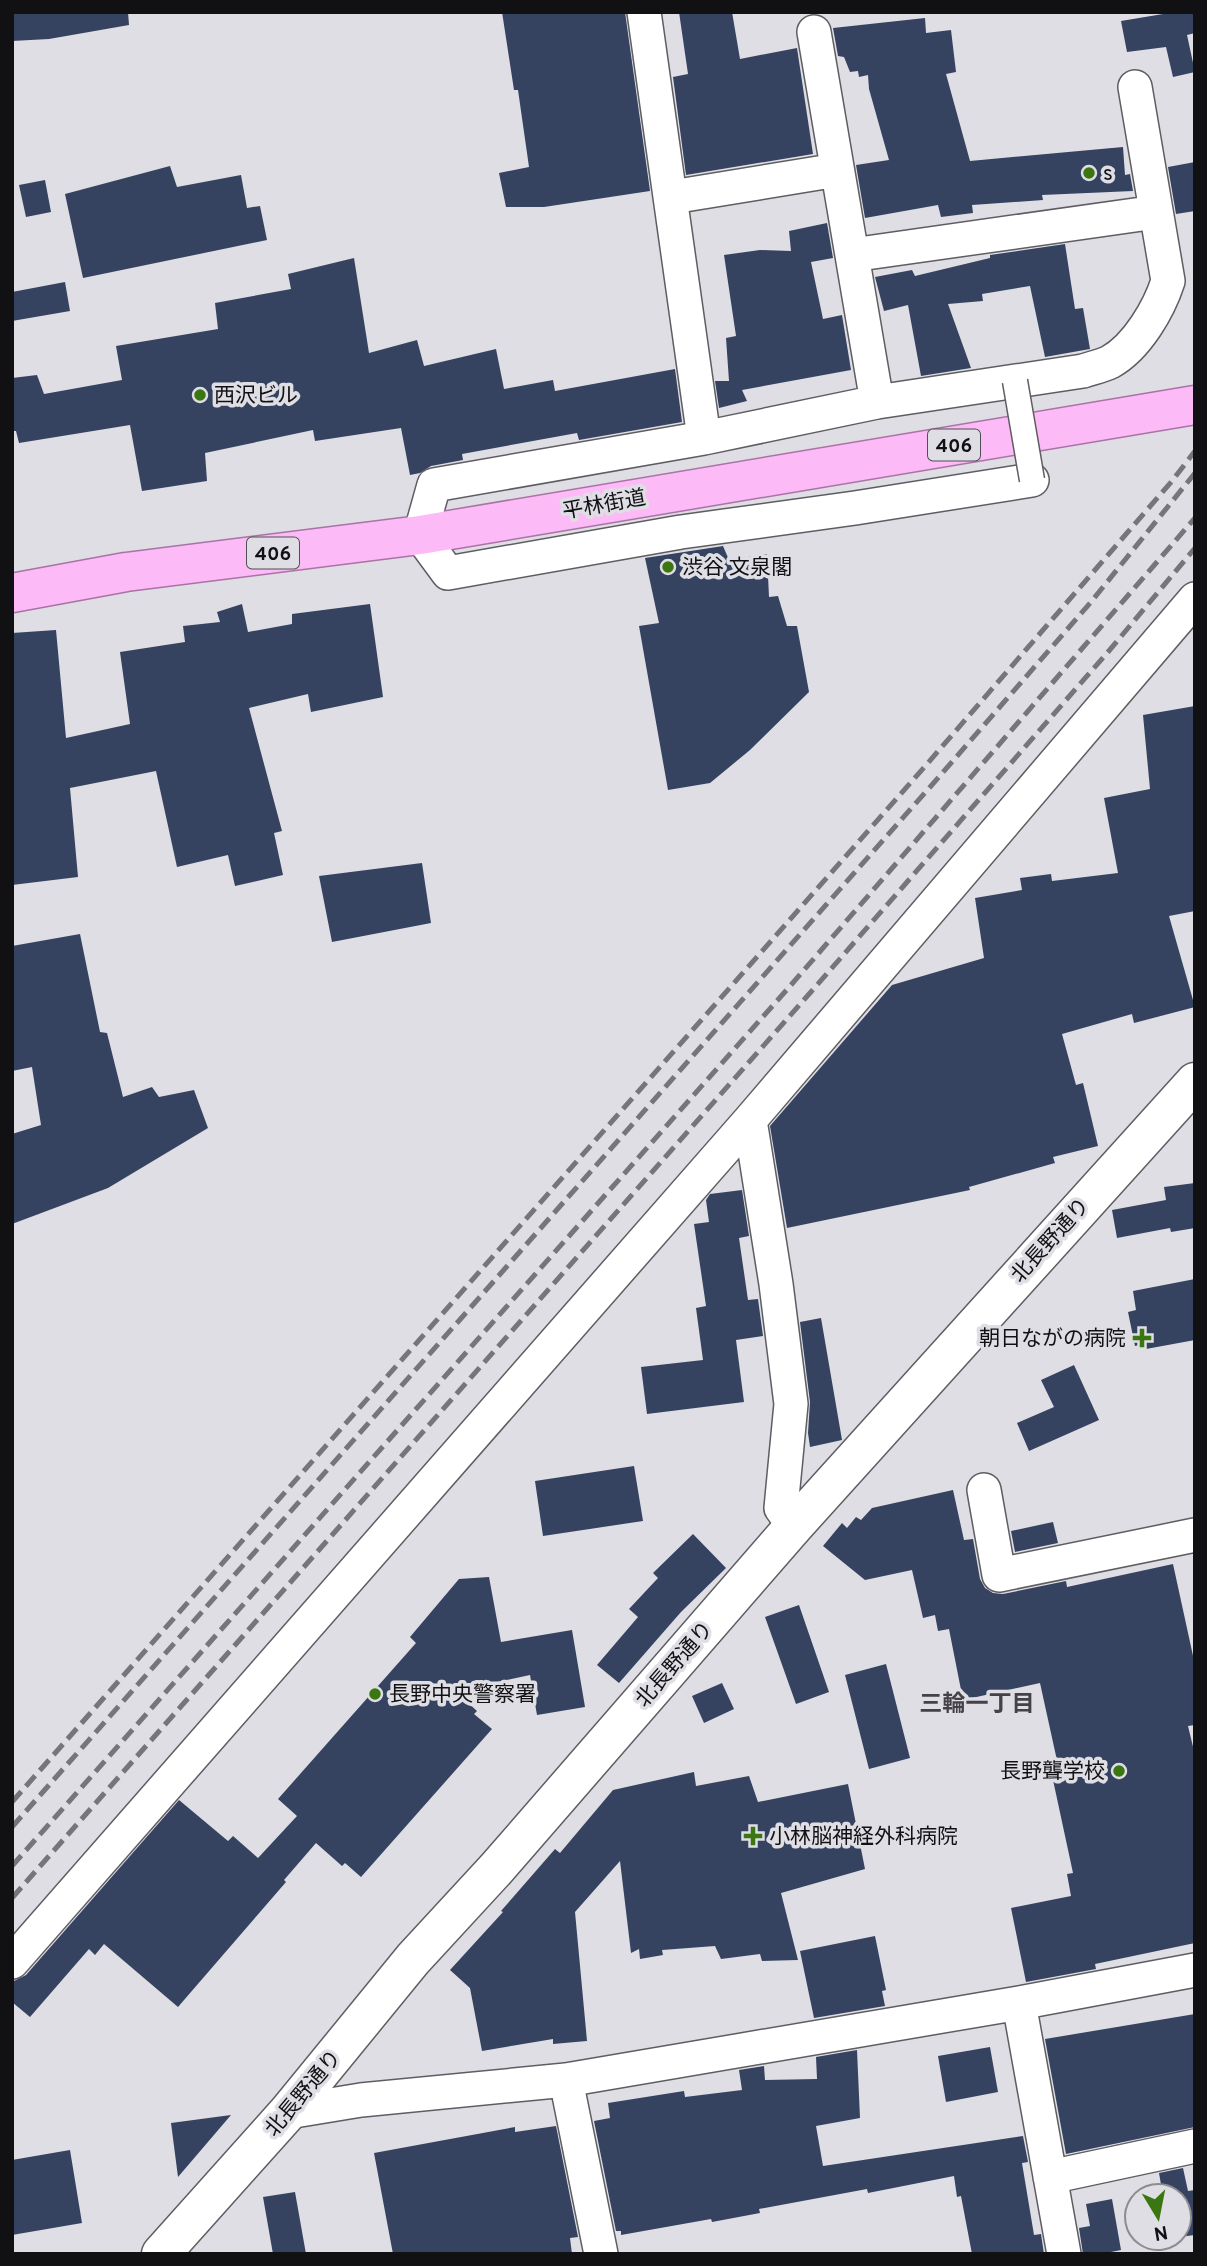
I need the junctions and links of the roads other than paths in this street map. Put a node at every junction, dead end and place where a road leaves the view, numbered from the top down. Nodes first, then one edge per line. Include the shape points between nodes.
1 (644, 12) edge
2 (814, 32) dead end
3 (1135, 87) dead end
4 (837, 170) junction
5 (671, 197) junction
6 (1156, 212) junction
7 (852, 255) junction
8 (1015, 381) junction
9 (877, 402) junction
10 (1195, 405) edge
11 (704, 438) junction
12 (1032, 480) joint
13 (420, 535) junction
14 (12, 593) edge
15 (1195, 599) edge
16 (1195, 1082) edge
17 (750, 1121) junction
18 (984, 1490) dead end
19 (793, 1526) junction
20 (1195, 1535) edge
21 (12, 1962) edge
22 (1195, 1970) edge
23 (1019, 2003) junction
24 (566, 2080) junction
25 (288, 2112) junction
26 (1195, 2146) edge
27 (1050, 2177) junction
28 (161, 2254) edge
29 (601, 2254) edge
30 (1063, 2254) edge

1 - 5 street
2 - 4 street
3 - 6 street
4 - 5 street
4 - 7 street
5 - 11 street
6 - 7 street
6 - 8 street via 1168,281 1160,306 1138,337 1111,362
7 - 9 street
8 - 9 street
8 - 12 street, bridge
9 - 11 street
10 - 13 highway, 平林街道 / 406
11 - 13 street via 434,485
12 - 13 street via 681,532 448,573
13 - 14 highway, 平林街道 / 406 via 126,572
15 - 17 street
16 - 19 street, 北長野通り
17 - 19 street via 791,1404 781,1508
17 - 21 street
18 - 20 street via 999,1576
19 - 25 street, 北長野通り via 413,1959
22 - 23 street
23 - 24 street
23 - 27 street
24 - 25 street via 361,2100
24 - 29 street
25 - 28 street, 北長野通り
26 - 27 street
27 - 30 street

